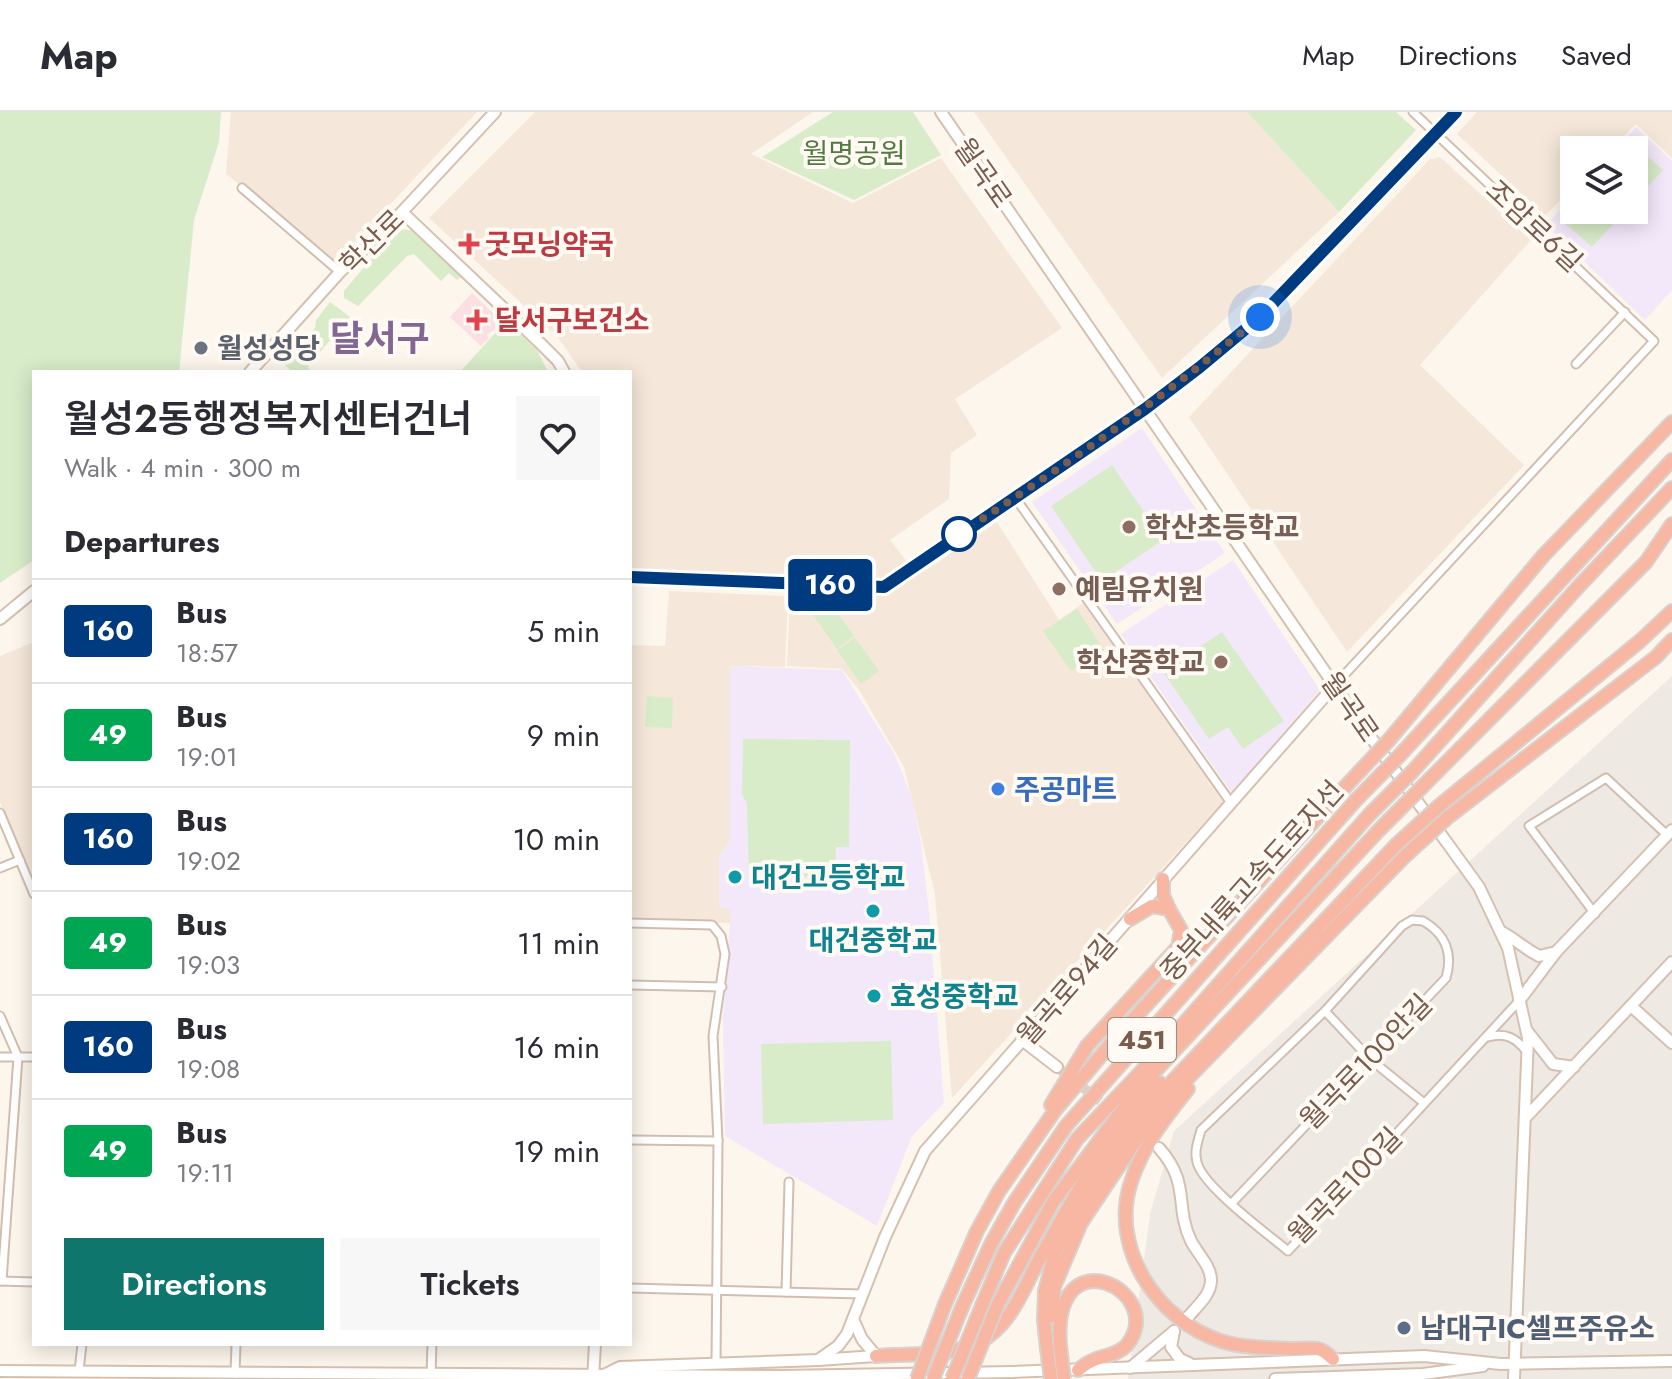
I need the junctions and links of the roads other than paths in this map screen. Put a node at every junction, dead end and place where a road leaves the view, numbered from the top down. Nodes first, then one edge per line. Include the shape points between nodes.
1 (495, 112) edge
2 (941, 112) edge
3 (1413, 112) edge
4 (1456, 112) edge
5 (1436, 133) junction
6 (242, 188) dead end
7 (402, 212) junction
8 (340, 272) junction
9 (1625, 312) junction
10 (1576, 364) dead end
11 (252, 370) edge
12 (563, 370) edge
13 (1145, 409) junction
14 (1672, 422) edge
15 (1672, 460) edge
16 (1672, 488) edge
17 (1014, 496) junction
18 (1672, 524) edge
19 (632, 577) edge
20 (32, 593) edge
21 (1672, 611) edge
22 (0, 619) edge
23 (1672, 640) edge
24 (1334, 686) junction
25 (1231, 803) junction
26 (0, 813) edge
27 (1670, 833) edge
28 (20, 860) junction
29 (0, 868) edge
30 (1163, 879) junction
31 (32, 889) edge
32 (1169, 909) junction
33 (1595, 914) junction
34 (1130, 919) junction
35 (1412, 920) joint
36 (632, 923) edge
37 (1500, 931) junction
38 (1556, 952) junction
39 (1672, 962) edge
40 (632, 985) edge
41 (722, 987) junction
42 (1519, 1001) junction
43 (1631, 1006) junction
44 (1325, 1011) junction
45 (0, 1016) edge
46 (1228, 1023) junction
47 (1526, 1029) junction
48 (1485, 1038) junction
49 (1022, 1040) junction
50 (1672, 1043) edge
51 (1222, 1046) junction
52 (1527, 1053) junction
53 (0, 1057) edge
54 (18, 1057) junction
55 (32, 1057) edge
56 (1370, 1059) junction
57 (1057, 1067) tunnel mouth
58 (1574, 1067) junction
59 (1424, 1103) junction
60 (1527, 1116) junction
61 (632, 1140) edge
62 (718, 1141) junction
63 (1159, 1148) dead end
64 (789, 1182) dead end
65 (999, 1191) junction
66 (1231, 1204) junction
67 (1, 1281) edge
68 (32, 1282) edge
69 (632, 1288) edge
70 (716, 1290) junction
71 (786, 1292) junction
72 (862, 1294) junction
73 (1188, 1317) dead end
74 (853, 1319) junction
75 (82, 1346) edge
76 (236, 1346) edge
77 (432, 1346) edge
78 (595, 1346) edge
79 (1054, 1347) junction
80 (876, 1356) junction
81 (1333, 1359) junction
82 (818, 1360) junction
83 (1672, 1361) edge
84 (716, 1364) junction
85 (1501, 1364) junction
86 (1515, 1364) junction
87 (1195, 1366) junction
88 (1130, 1368) junction
89 (1078, 1370) junction
90 (0, 1371) edge
91 (79, 1371) junction
92 (235, 1374) junction
93 (431, 1375) junction
94 (596, 1377) edge
95 (917, 1379) edge
96 (933, 1379) edge
97 (952, 1379) edge
98 (968, 1379) edge
99 (1051, 1379) edge
100 (1061, 1379) edge
101 (1275, 1379) edge
102 (1514, 1379) edge

1 - 7 main road, 학산로
2 - 13 main road, 월곡로
3 - 5 street, 조암로6길
4 - 5 main road
5 - 9 street, 조암로6길
5 - 13 main road via 1260,317
6 - 8 street
7 - 8 main road, 학산로
7 - 12 main road
8 - 11 main road, 학산로
9 - 10 street
9 - 24 street, 조암로6길 via 1654,341
13 - 17 main road
13 - 24 main road, 월곡로
14 - 65 highway, bridge via 1543,556 1389,740 1100,1056
15 - 96 highway, 중부내륙고속도로지선 / 451, bridge via 1356,800 1066,1126 991,1244
16 - 97 highway, 중부내륙고속도로지선 / 451, bridge via 1077,1139 1004,1253
17 - 19 main road via 884,587
17 - 25 street
18 - 98 highway, bridge via 1646,562 1380,829 1135,1093 1053,1202 998,1304
20 - 22 main road
21 - 46 highway, bridge via 1396,845
23 - 51 highway, bridge via 1447,818
24 - 25 main road, 월곡로94길
24 - 37 main road, 월곡로 via 1479,887
25 - 30 main road, 월곡로94길
26 - 28 street
27 - 33 main road
27 - 33 street via 1606,778 1529,826
28 - 29 street
28 - 31 street
30 - 32 highway
30 - 34 main road, 월곡로94길
32 - 34 highway via 1152,906
32 - 65 highway via 1181,930 1178,947 1087,1046
33 - 38 main road
34 - 49 main road, 월곡로94길
35 - 44 street, 월곡로100길
35 - 56 street, 월곡로100안길 via 1423,921 1443,937 1450,966 1446,978
36 - 41 street via 712,925 725,954
37 - 38 main road via 1539,956
37 - 42 main road, 월곡로
38 - 42 main road
39 - 43 main road
40 - 41 street
41 - 62 street via 713,1036
42 - 47 main road, 월곡로
42 - 48 street, 월곡로100길
43 - 50 main road
43 - 58 main road
44 - 56 street
44 - 66 street, 월곡로100길 via 1201,1130 1195,1158 1199,1170
45 - 54 street
46 - 79 highway via 1148,1107 1066,1231 1045,1291 1044,1320
46 - 80 highway via 1142,1100 1096,1161 1019,1302 987,1338 936,1354
47 - 52 main road, 월곡로
47 - 58 main road via 1553,1064
48 - 52 street via 1500,1033 1517,1039
48 - 59 street, 월곡로100길
49 - 57 main road
49 - 72 main road, 월곡로94길 via 925,1151
51 - 79 highway via 1155,1112 1081,1223 1054,1287
51 - 81 highway via 1142,1153 1127,1207 1133,1255 1152,1294 1192,1330 1222,1342 1262,1348 1320,1349
52 - 60 main road, 월곡로
53 - 54 street
54 - 55 street
54 - 67 street
56 - 59 street
56 - 66 street, 월곡로100안길
58 - 60 main road
59 - 66 street, 월곡로100길 via 1288,1251
60 - 86 main road, 월곡로
61 - 62 street
62 - 70 street
63 - 73 main road via 1177,1173 1185,1225 1211,1279 1208,1294
64 - 71 street
65 - 95 highway, bridge via 945,1304
67 - 68 street
69 - 70 street
70 - 71 street
70 - 84 street
71 - 72 street
72 - 74 main road, 월곡로94길
74 - 80 main road
74 - 82 main road, 월곡로94길 via 838,1346
75 - 91 street
76 - 92 street
77 - 93 street
78 - 94 main road
79 - 89 highway via 1065,1298 1074,1289 1095,1280 1125,1292 1135,1323 1129,1342
79 - 99 highway, bridge
79 - 100 highway
80 - 82 main road
81 - 85 main road via 1424,1356
81 - 87 main road
82 - 84 main road
83 - 86 main road
84 - 94 main road via 620,1367
85 - 86 main road
85 - 101 main road via 1423,1374
86 - 102 main road, 월곡로
87 - 88 main road
87 - 88 main road via 1175,1354 1174,1331
88 - 89 main road
89 - 94 main road
90 - 91 main road
91 - 92 main road
92 - 93 main road
93 - 94 main road

